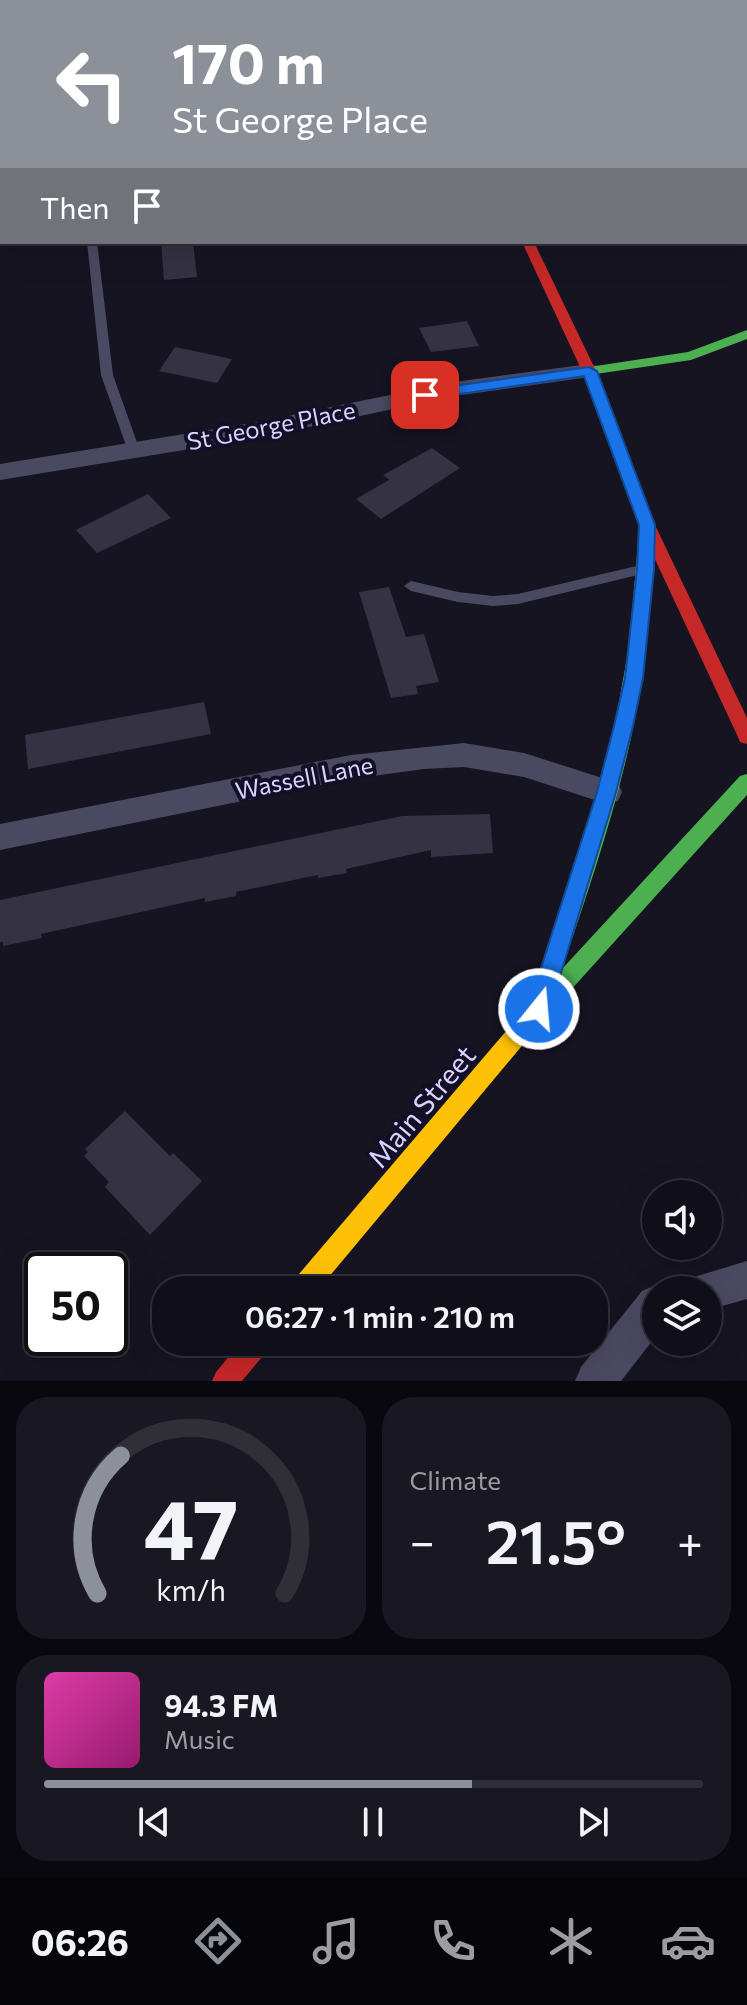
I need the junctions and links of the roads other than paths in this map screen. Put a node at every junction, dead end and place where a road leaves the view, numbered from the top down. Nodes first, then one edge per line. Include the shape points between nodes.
1 (92, 244) edge
2 (529, 244) edge
3 (747, 334) edge
4 (589, 371) junction
5 (134, 451) junction
6 (0, 472) edge
7 (647, 525) junction
8 (646, 569) junction
9 (411, 586) dead end
10 (747, 737) edge
11 (747, 782) edge
12 (607, 792) junction
13 (0, 837) edge
14 (539, 1009) junction
15 (314, 1276) edge
16 (747, 1280) edge
17 (722, 1287) edge
18 (642, 1322) edge
19 (246, 1356) edge
20 (225, 1381) edge
21 (595, 1381) edge

1 - 5 lane via 107,375
2 - 4 main road
3 - 4 main road via 688,356
4 - 5 street, St George Place via 454,389
4 - 7 main road
5 - 6 street, St George Place
7 - 8 main road
7 - 10 main road
8 - 9 lane via 493,601
8 - 12 main road via 634,678
11 - 14 main road, Main Street
12 - 13 street, Wassell Lane via 524,765 464,755 424,757
12 - 14 main road
14 - 15 main road, Main Street
16 - 17 street
18 - 21 street
19 - 20 main road

